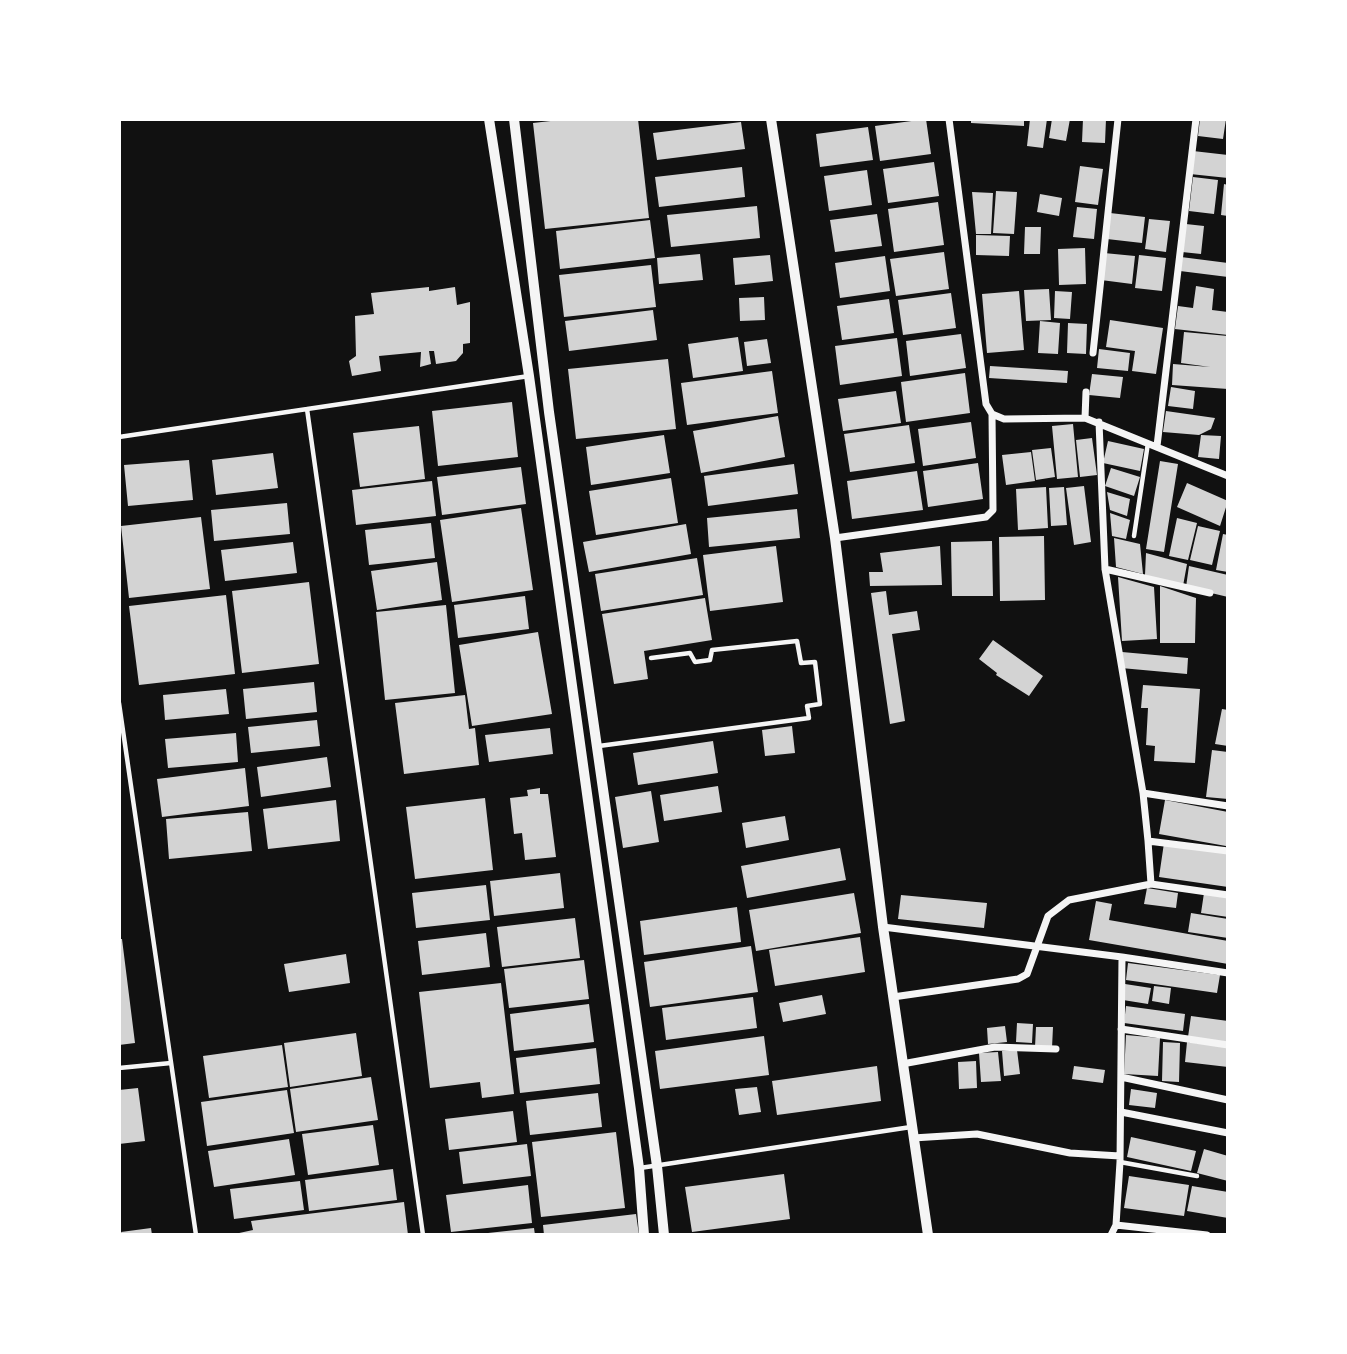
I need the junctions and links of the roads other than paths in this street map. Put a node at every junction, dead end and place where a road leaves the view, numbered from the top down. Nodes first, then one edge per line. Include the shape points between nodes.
1 (489, 119) edge
2 (514, 119) edge
3 (771, 119) edge
4 (949, 119) edge
5 (1118, 119) edge
6 (1196, 119) edge
7 (1093, 353) dead end
8 (529, 376) junction
9 (1086, 392) dead end
10 (307, 408) junction
11 (992, 414) junction
12 (1085, 418) junction
13 (1099, 422) junction
14 (119, 438) edge
15 (1148, 442) junction
16 (1157, 446) junction
17 (1228, 476) edge
18 (1134, 536) dead end
19 (835, 538) junction
20 (1105, 569) junction
21 (1210, 593) dead end
22 (651, 658) dead end
23 (119, 702) edge
24 (598, 746) junction
25 (1143, 793) junction
26 (1228, 806) edge
27 (1148, 841) junction
28 (1228, 852) edge
29 (1150, 884) junction
30 (1228, 895) edge
31 (621, 909) junction
32 (603, 912) junction
33 (883, 927) junction
34 (1038, 945) junction
35 (1122, 957) junction
36 (1228, 973) edge
37 (893, 997) junction
38 (1121, 1029) junction
39 (1228, 1045) edge
40 (1056, 1049) dead end
41 (171, 1063) junction
42 (902, 1064) junction
43 (119, 1068) edge
44 (1121, 1077) junction
45 (1228, 1100) edge
46 (1121, 1112) junction
47 (912, 1132) junction
48 (1228, 1133) edge
49 (1120, 1159) junction
50 (657, 1166) junction
51 (639, 1168) junction
52 (1197, 1176) dead end
53 (1116, 1226) junction
54 (196, 1235) edge
55 (423, 1235) edge
56 (644, 1235) edge
57 (664, 1235) edge
58 (929, 1235) edge
59 (1111, 1235) edge
60 (1207, 1235) edge

1 - 8 street
2 - 24 street via 549,412
3 - 19 street
4 - 11 street via 986,404
5 - 7 street
6 - 16 street
8 - 10 lane
8 - 32 street
9 - 12 street
10 - 14 lane
10 - 55 lane
11 - 12 street via 1004,419
11 - 19 street via 995,499 986,516
12 - 13 street
13 - 15 street
13 - 20 street
15 - 16 street
15 - 18 lane
16 - 17 street
19 - 33 street
20 - 21 street
20 - 25 street
22 - 24 lane via 690,653 695,662 710,660 712,650 797,641 801,663 815,662 820,704 807,706 809,718
23 - 41 lane
24 - 31 street
25 - 26 street
25 - 27 street
27 - 28 street
27 - 29 street
29 - 30 street
29 - 34 street via 1069,900 1048,916
31 - 32 street
31 - 50 street
32 - 51 street
33 - 34 street
33 - 37 street
34 - 35 street
34 - 37 street via 1032,966 1018,979
35 - 36 street
35 - 38 street
37 - 42 street
38 - 39 street
38 - 44 street
40 - 42 street via 995,1047
41 - 43 lane
41 - 54 lane
42 - 47 street
44 - 45 street
44 - 46 street
46 - 48 street
46 - 49 street
47 - 49 street via 977,1134
47 - 50 lane
47 - 58 street
49 - 52 lane
49 - 53 street
50 - 51 lane
50 - 57 street
51 - 56 street
53 - 59 street
53 - 60 street

